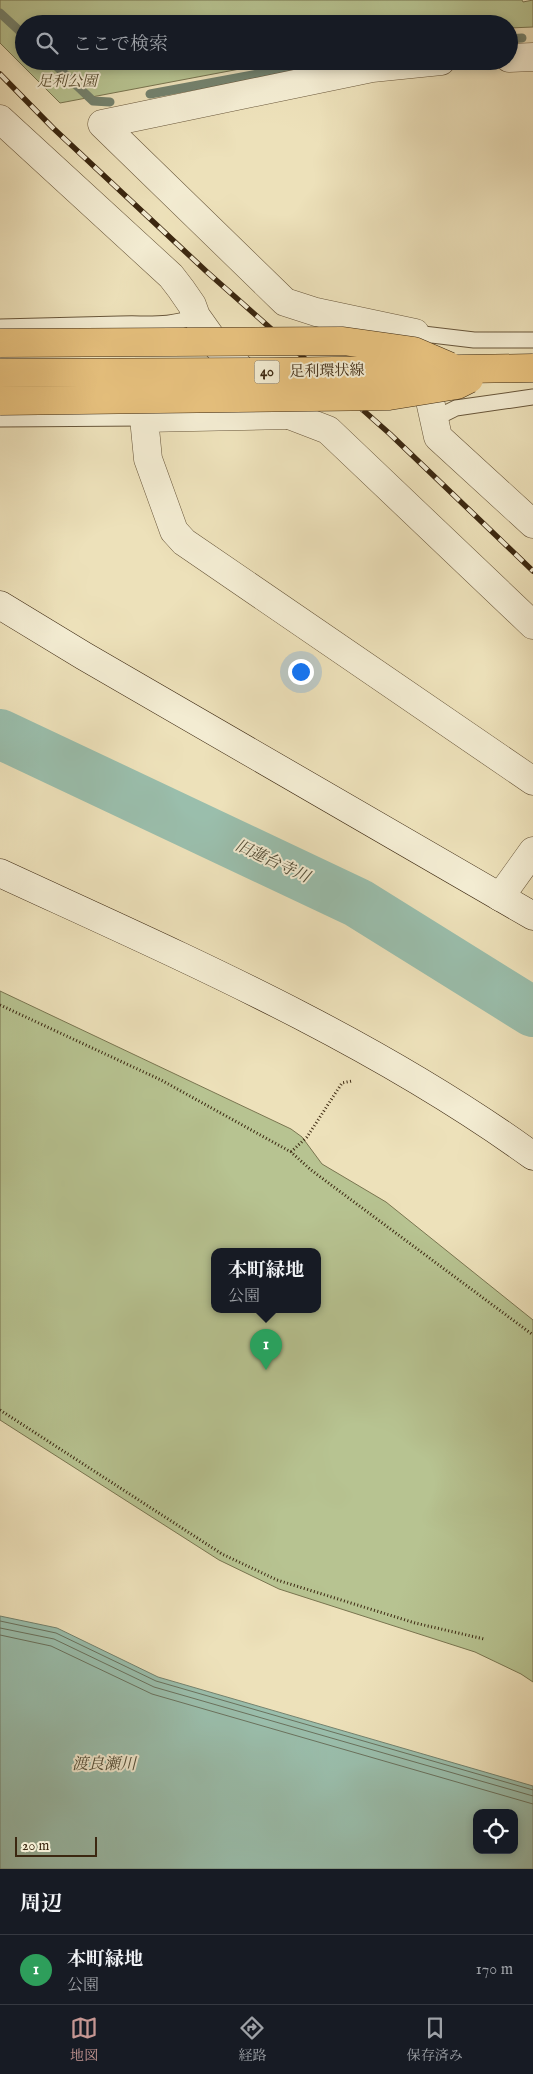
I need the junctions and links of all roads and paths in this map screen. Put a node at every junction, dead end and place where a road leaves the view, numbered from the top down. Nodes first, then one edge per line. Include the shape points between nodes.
1 (518, 58) edge
2 (533, 58) edge
3 (362, 70) edge
4 (3, 127) edge
5 (196, 316) junction
6 (0, 327) edge
7 (415, 334) junction
8 (533, 340) edge
9 (0, 344) edge
10 (490, 368) junction
11 (533, 368) edge
12 (456, 369) junction
13 (0, 373) edge
14 (533, 397) edge
15 (0, 401) edge
16 (289, 415) junction
17 (144, 418) junction
18 (0, 419) edge
19 (434, 419) junction
20 (533, 524) edge
21 (0, 605) edge
22 (533, 625) edge
23 (533, 781) edge
24 (533, 851) edge
25 (0, 873) edge
26 (500, 897) junction
27 (533, 916) edge
28 (0, 1005) edge
29 (352, 1081) dead end
30 (291, 1152) junction
31 (533, 1156) edge
32 (533, 1335) edge
33 (0, 1410) edge
34 (484, 1639) dead end

1 - 2 street
3 - 7 street via 102,124 285,302
4 - 5 street via 171,276
5 - 6 lane via 166,325
5 - 16 street via 218,346
7 - 8 lane via 474,340
7 - 19 street
9 - 12 main road, bridge via 343,341 414,350
10 - 11 main road, 足利環状線 / 40, bridge
10 - 12 main road, 足利環状線 / 40, bridge
10 - 15 main road, bridge via 456,385 389,396
12 - 13 main road, 足利環状線 / 40, bridge
14 - 19 lane via 456,408
16 - 17 street
16 - 22 street via 328,430
17 - 18 lane
17 - 23 street via 148,459 174,531 184,542
19 - 20 street via 438,437
21 - 26 street
24 - 26 street
25 - 31 street via 231,981 350,1043
26 - 27 street
28 - 30 path via 161,1080
29 - 30 path via 342,1083 307,1136
30 - 32 path
33 - 34 path via 222,1554 277,1580 415,1623

